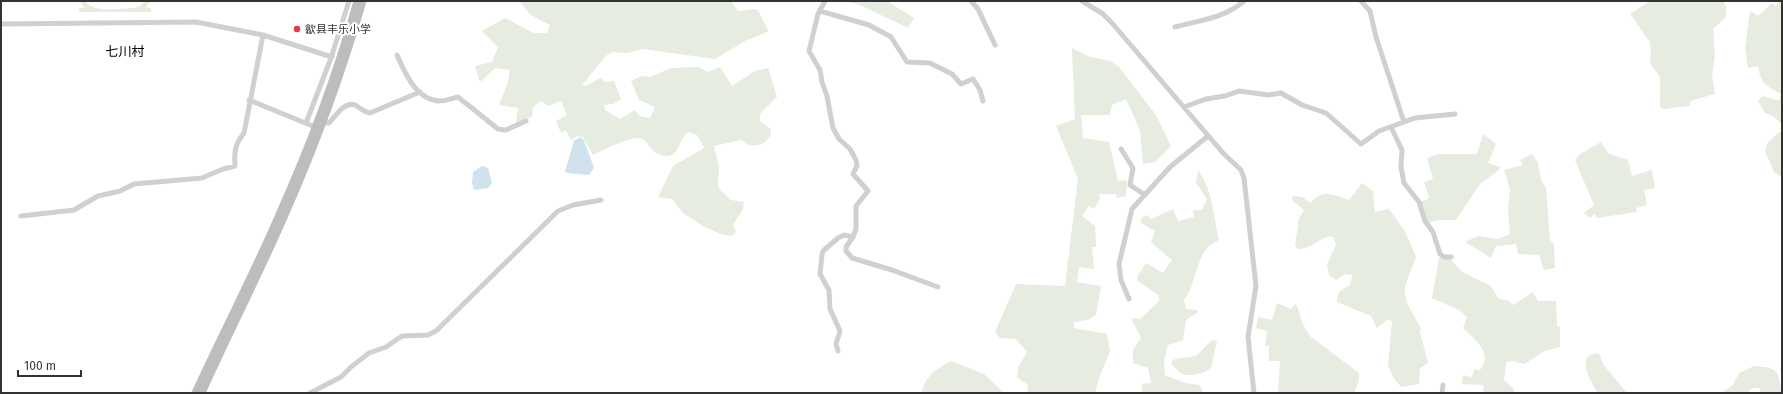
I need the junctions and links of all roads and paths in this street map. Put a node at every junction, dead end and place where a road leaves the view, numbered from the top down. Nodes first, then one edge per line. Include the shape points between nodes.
1 (349, 1) edge
2 (357, 1) edge
3 (363, 1) edge
4 (826, 1) edge
5 (971, 1) edge
6 (1082, 1) edge
7 (1244, 1) edge
8 (1361, 1) edge
9 (820, 11) junction
10 (1, 24) edge
11 (1175, 27) dead end
12 (263, 35) junction
13 (995, 45) dead end
14 (397, 55) dead end
15 (332, 57) junction
16 (420, 92) junction
17 (249, 100) junction
18 (983, 101) dead end
19 (1184, 107) junction
20 (1455, 114) dead end
21 (526, 121) dead end
22 (1404, 122) junction
23 (306, 123) junction
24 (323, 123) junction
25 (315, 127) junction
26 (1391, 127) junction
27 (1208, 136) junction
28 (1121, 149) dead end
29 (1146, 195) junction
30 (601, 200) dead end
31 (22, 216) dead end
32 (853, 237) junction
33 (1451, 257) dead end
34 (938, 287) dead end
35 (1128, 299) dead end
36 (838, 351) dead end
37 (1443, 385) dead end
38 (195, 393) edge
39 (202, 393) edge
40 (310, 393) edge
41 (1254, 393) edge
42 (1442, 393) edge

1 - 15 street
2 - 25 main road
3 - 24 main road
4 - 9 street
5 - 13 street via 978,9
6 - 19 street via 1108,18
7 - 11 street via 1217,17
8 - 22 street via 1370,11
9 - 18 street via 869,25 891,37 909,62 930,63 952,74 961,84 973,79
9 - 32 street via 809,51 820,70 832,128 856,160 852,174 868,191 856,206 856,229
10 - 12 street via 184,21
12 - 15 street
12 - 17 street
14 - 16 street via 408,78
15 - 23 street
16 - 21 street via 438,101 458,97 498,129 506,130
16 - 24 street via 370,113 350,105 338,112 329,123
17 - 23 street
17 - 31 street via 244,133 234,150 235,166 200,178 134,184 98,196 74,210
19 - 26 street via 1239,91 1269,95 1281,93 1302,105 1326,113 1360,144 1366,143 1379,131
19 - 27 street
20 - 22 street via 1415,118
22 - 26 street
23 - 25 street
24 - 39 main road via 285,216
25 - 38 main road via 277,220
26 - 33 street via 1401,147 1404,183 1419,202 1440,254 1447,258
27 - 29 street via 1170,167
27 - 41 street via 1241,170 1244,178 1256,289 1248,337
28 - 29 street via 1133,168 1130,185
29 - 35 street via 1132,210 1119,256 1120,275
30 - 40 street via 573,205 558,211 436,331 402,336 386,347 369,353 341,377
32 - 34 street via 846,247 850,256
32 - 36 street via 844,235 838,238 823,251 822,255 820,274 829,290 830,309 840,331 836,344
37 - 42 street

